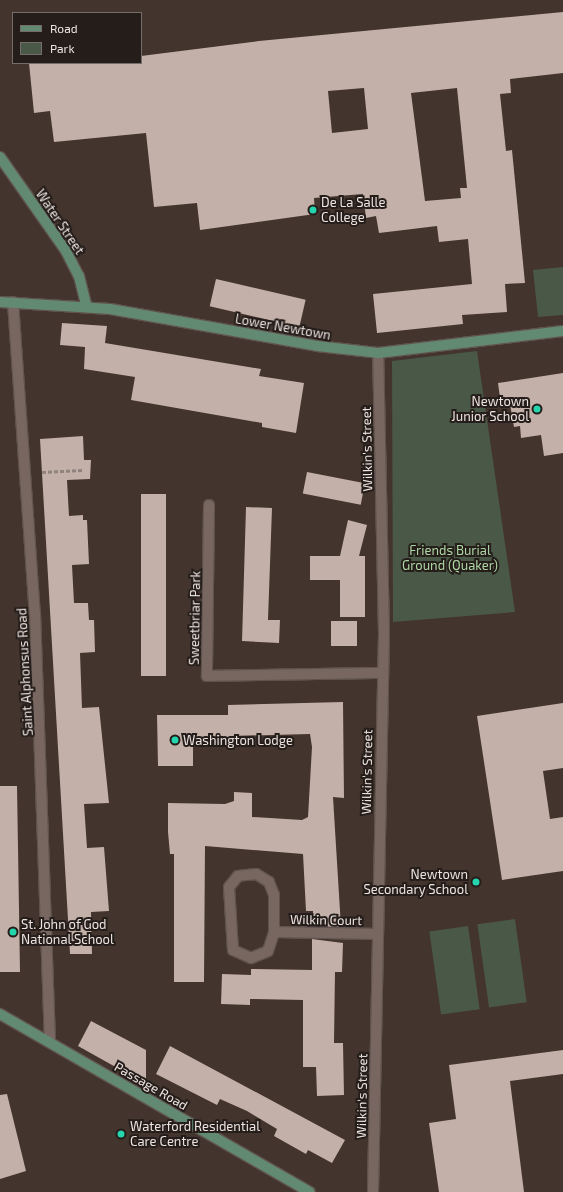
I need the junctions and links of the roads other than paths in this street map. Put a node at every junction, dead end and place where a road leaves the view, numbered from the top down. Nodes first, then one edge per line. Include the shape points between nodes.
1 (0, 157) edge
2 (0, 302) edge
3 (13, 302) junction
4 (86, 307) junction
5 (563, 331) edge
6 (378, 353) junction
7 (210, 505) dead end
8 (382, 673) junction
9 (274, 932) junction
10 (378, 934) junction
11 (0, 1014) edge
12 (50, 1042) junction
13 (310, 1192) edge
14 (373, 1192) edge

1 - 4 street, Water Street via 66,251 79,276
2 - 3 street, Lower Newtown
3 - 4 street, Lower Newtown
3 - 12 street, Saint Alphonsus Road via 40,713
4 - 6 street, Lower Newtown via 317,346
5 - 6 street, Lower Newtown
6 - 8 street, Wilkin's Street
7 - 8 street, Sweetbriar Park via 207,676
8 - 10 street, Wilkin's Street
9 - 9 street, Wilkin Court via 274,895 268,882 256,874 238,876 229,887 233,950 250,958 268,951
9 - 10 street, Wilkin Court
10 - 14 street, Wilkin's Street
11 - 12 street, Passage Road
12 - 13 street, Passage Road

